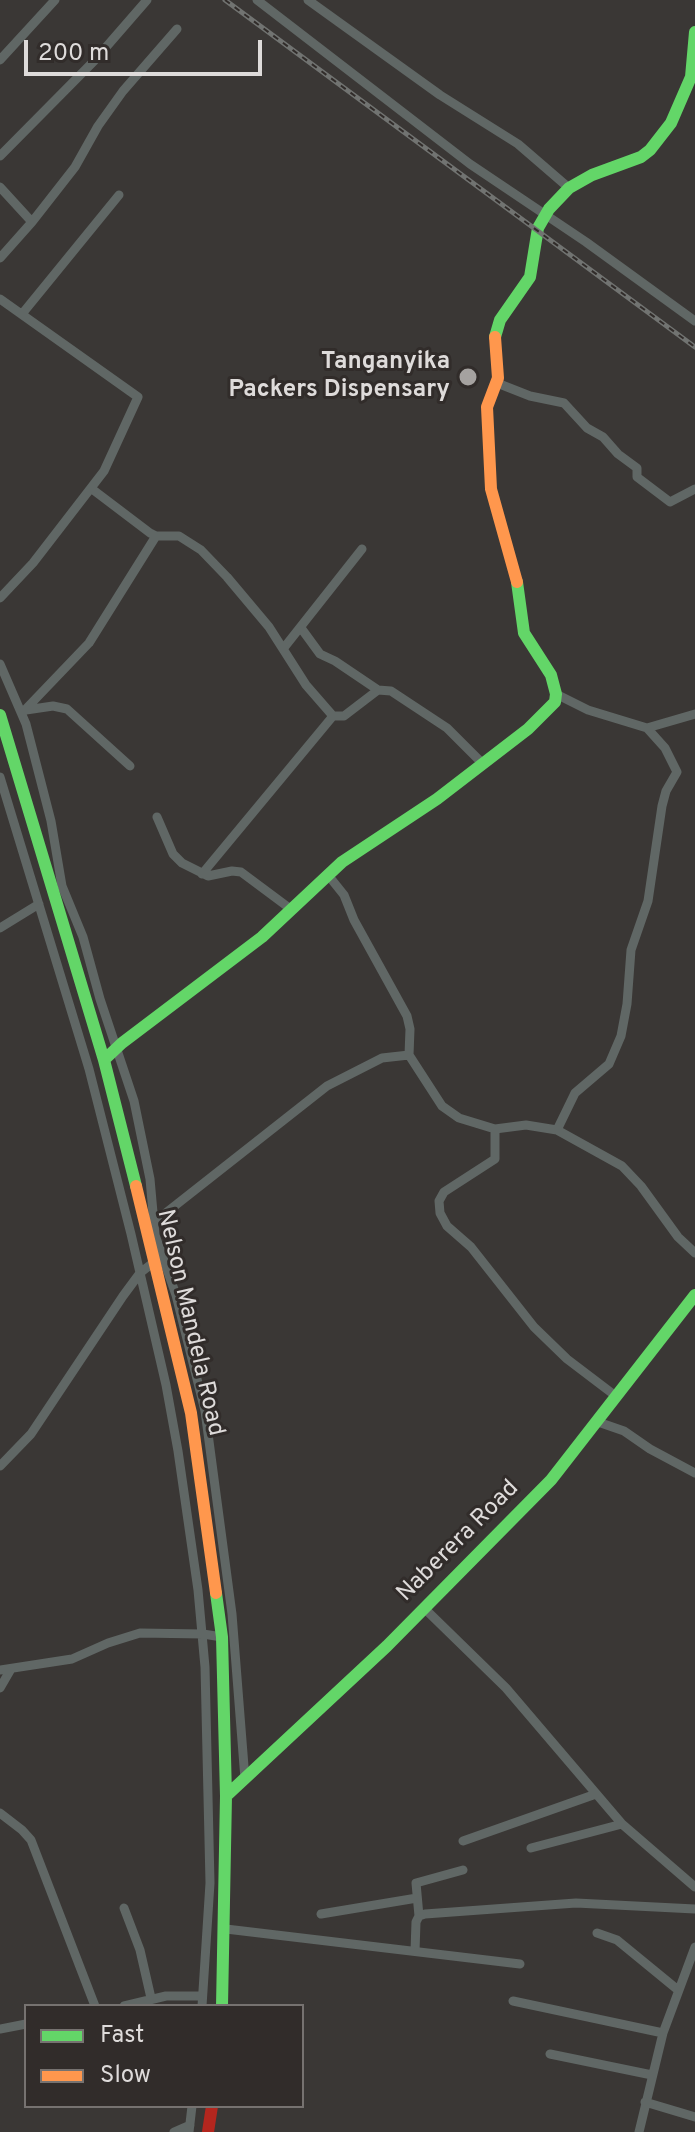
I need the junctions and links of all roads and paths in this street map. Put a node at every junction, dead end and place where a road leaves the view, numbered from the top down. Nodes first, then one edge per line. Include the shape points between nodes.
1 (55, 0) edge
2 (147, 0) edge
3 (257, 0) edge
4 (308, 0) edge
5 (177, 29) dead end
6 (695, 32) edge
7 (0, 60) edge
8 (0, 156) edge
9 (0, 187) edge
10 (569, 188) junction
11 (119, 195) dead end
12 (545, 214) junction
13 (32, 222) junction
14 (0, 258) edge
15 (0, 299) edge
16 (22, 314) junction
17 (695, 321) edge
18 (497, 383) junction
19 (92, 489) junction
20 (695, 489) edge
21 (156, 536) junction
22 (362, 549) dead end
23 (0, 598) edge
24 (301, 628) junction
25 (283, 649) junction
26 (0, 664) edge
27 (378, 690) junction
28 (556, 694) junction
29 (24, 711) junction
30 (695, 714) edge
31 (0, 715) edge
32 (333, 716) junction
33 (647, 728) junction
34 (482, 763) junction
35 (130, 766) dead end
36 (0, 777) edge
37 (157, 817) dead end
38 (202, 874) junction
39 (328, 875) junction
40 (39, 904) junction
41 (292, 910) junction
42 (0, 928) edge
43 (117, 1047) junction
44 (409, 1055) junction
45 (104, 1060) junction
46 (495, 1129) junction
47 (557, 1130) junction
48 (153, 1223) junction
49 (695, 1253) edge
50 (154, 1262) junction
51 (140, 1273) junction
52 (695, 1295) edge
53 (617, 1397) junction
54 (598, 1422) junction
55 (0, 1466) edge
56 (695, 1473) edge
57 (424, 1608) junction
58 (203, 1634) junction
59 (222, 1637) junction
60 (6, 1669) edge
61 (0, 1688) edge
62 (245, 1779) junction
63 (596, 1794) junction
64 (226, 1796) junction
65 (0, 1813) edge
66 (622, 1824) junction
67 (463, 1841) dead end
68 (531, 1848) dead end
69 (463, 1870) dead end
70 (695, 1887) edge
71 (417, 1898) junction
72 (124, 1908) dead end
73 (695, 1909) edge
74 (321, 1914) dead end
75 (419, 1916) junction
76 (226, 1929) junction
77 (597, 1933) dead end
78 (695, 1947) edge
79 (415, 1951) junction
80 (520, 1964) dead end
81 (684, 1977) junction
82 (695, 1982) edge
83 (678, 1990) junction
84 (151, 1998) junction
85 (202, 2001) edge
86 (513, 2001) dead end
87 (94, 2004) edge
88 (131, 2004) edge
89 (222, 2004) edge
90 (24, 2024) edge
91 (0, 2029) edge
92 (663, 2033) junction
93 (550, 2054) dead end
94 (652, 2075) junction
95 (645, 2102) junction
96 (192, 2108) edge
97 (212, 2108) edge
98 (695, 2117) edge
99 (189, 2129) edge
100 (174, 2132) edge
101 (208, 2132) edge
102 (639, 2132) edge

1 - 7 street
2 - 8 street
3 - 12 street via 463,159
4 - 10 street via 518,144
5 - 13 street via 108,110 75,167
6 - 10 street via 691,77 660,138 641,157
9 - 13 street
10 - 12 street
11 - 16 street
12 - 17 street
12 - 18 street via 530,277 497,327
13 - 14 street
15 - 16 street
16 - 19 street via 138,396
18 - 20 street via 564,403 637,468 637,478 670,502
18 - 28 street via 487,407 491,489 516,575 524,633 551,675
19 - 21 street
19 - 23 street
21 - 25 street via 179,536 201,550
21 - 29 street via 89,643
22 - 24 street
24 - 25 street
24 - 27 street via 320,654
25 - 32 street
26 - 29 street
27 - 32 street via 342,717
27 - 34 street via 391,691 424,711
28 - 33 street
28 - 34 street via 541,717
29 - 35 street via 67,709
29 - 43 street via 62,886
30 - 33 street
31 - 45 street, Nelson Mandela Road
32 - 38 street
33 - 47 street via 665,748 677,776 663,802 648,901 631,950 625,1022 611,1061 575,1093
34 - 39 street
36 - 40 street
37 - 38 street via 175,857
38 - 41 street via 241,872
39 - 41 street
39 - 44 street via 344,895 407,1016
40 - 42 street
40 - 51 street via 89,1069
41 - 43 street
43 - 45 street
43 - 48 street via 144,1147
44 - 46 street via 450,1114
44 - 48 street via 382,1058 327,1086
45 - 50 street, Nelson Mandela Road
46 - 47 street via 526,1125
46 - 53 street via 495,1159 444,1192 440,1213 534,1327
47 - 49 street via 627,1170
48 - 62 street via 205,1411 232,1614
50 - 51 street
50 - 59 street, Nelson Mandela Road via 186,1388
51 - 55 street via 40,1421
51 - 58 street via 173,1422
52 - 53 street, Naberera Road
53 - 54 street, Naberera Road
54 - 56 street via 624,1431
54 - 57 street, Naberera Road via 551,1480
57 - 62 street, Naberera Road
57 - 63 street via 506,1688
58 - 59 street
58 - 60 street via 140,1633 72,1659
58 - 85 street via 210,1883
59 - 64 street, Nelson Mandela Road
60 - 61 street
62 - 64 street, Naberera Road
63 - 66 street
63 - 67 street
64 - 76 street, Nelson Mandela Road
65 - 87 street via 31,1840
66 - 68 street
66 - 70 street
69 - 71 street via 419,1881
71 - 74 street
71 - 75 street
72 - 84 street
73 - 75 street via 576,1903
75 - 79 street
76 - 79 street
76 - 89 street, Nelson Mandela Road
77 - 83 street via 617,1940
78 - 81 street
79 - 80 street
81 - 82 street
81 - 83 street
83 - 92 street
84 - 85 street
84 - 88 street
86 - 92 street
90 - 91 street
92 - 94 street
93 - 94 street
94 - 95 street
95 - 98 street
95 - 102 street
96 - 99 street
97 - 101 street
99 - 100 street

